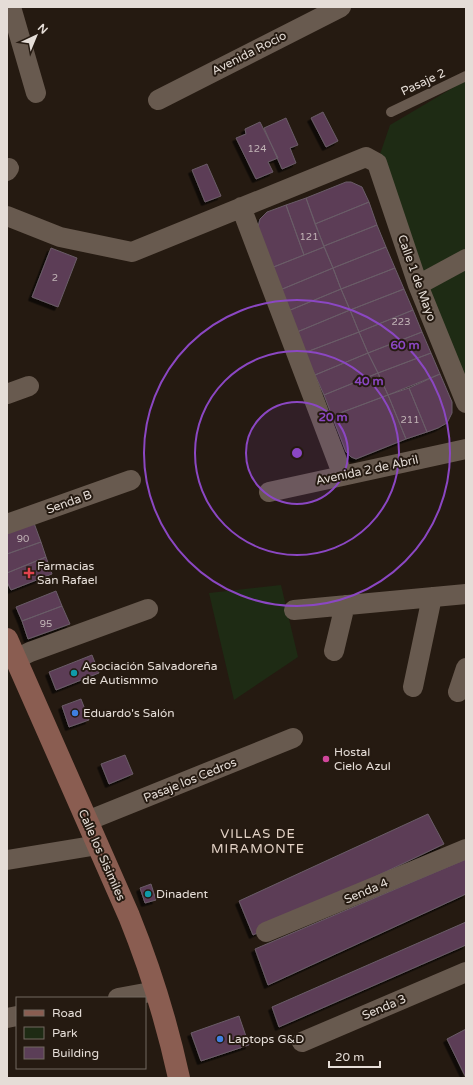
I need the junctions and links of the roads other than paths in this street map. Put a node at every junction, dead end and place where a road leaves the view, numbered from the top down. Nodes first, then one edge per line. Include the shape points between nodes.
1 (11, 7) edge
2 (341, 7) edge
3 (466, 76) edge
4 (36, 93) dead end
5 (158, 100) dead end
6 (391, 112) dead end
7 (241, 207) junction
8 (7, 216) edge
9 (466, 260) edge
10 (418, 285) junction
11 (29, 386) dead end
12 (7, 394) edge
13 (466, 403) edge
14 (466, 449) edge
15 (343, 476) junction
16 (131, 480) dead end
17 (269, 492) dead end
18 (7, 524) edge
19 (466, 594) edge
20 (432, 597) junction
21 (345, 605) junction
22 (148, 609) dead end
23 (294, 610) dead end
24 (9, 644) edge
25 (334, 651) dead end
26 (466, 668) edge
27 (413, 687) dead end
28 (458, 692) dead end
29 (292, 738) dead end
30 (87, 821) junction
31 (98, 845) junction
32 (466, 849) edge
33 (7, 860) edge
34 (266, 932) dead end
35 (466, 972) edge
36 (156, 991) junction
37 (123, 997) edge
38 (302, 1042) dead end
39 (179, 1078) edge

1 - 4 street
2 - 5 street, Avenida Rocío
3 - 6 lane, Pasaje 2
7 - 8 street via 132,252 60,237
7 - 10 street, Calle 1 de Mayo via 366,157 377,163
7 - 15 street
9 - 10 street
10 - 13 street, Calle 1 de Mayo
11 - 12 street
14 - 15 street, Avenida 2 de Abril
15 - 17 street, Avenida 2 de Abril
16 - 18 street, Senda B
19 - 20 street
20 - 21 street
20 - 27 street
21 - 23 street
21 - 25 street
22 - 24 street
24 - 30 main road, Calle los Sisimiles
26 - 28 street
29 - 30 street, Pasaje los Cedros
30 - 31 main road, Calle los Sisimiles
31 - 33 street
31 - 36 main road, Calle los Sisimiles via 144,952
32 - 34 street, Senda 4
35 - 38 street, Senda 3
36 - 37 street
36 - 39 main road, Calle los Sisimiles

